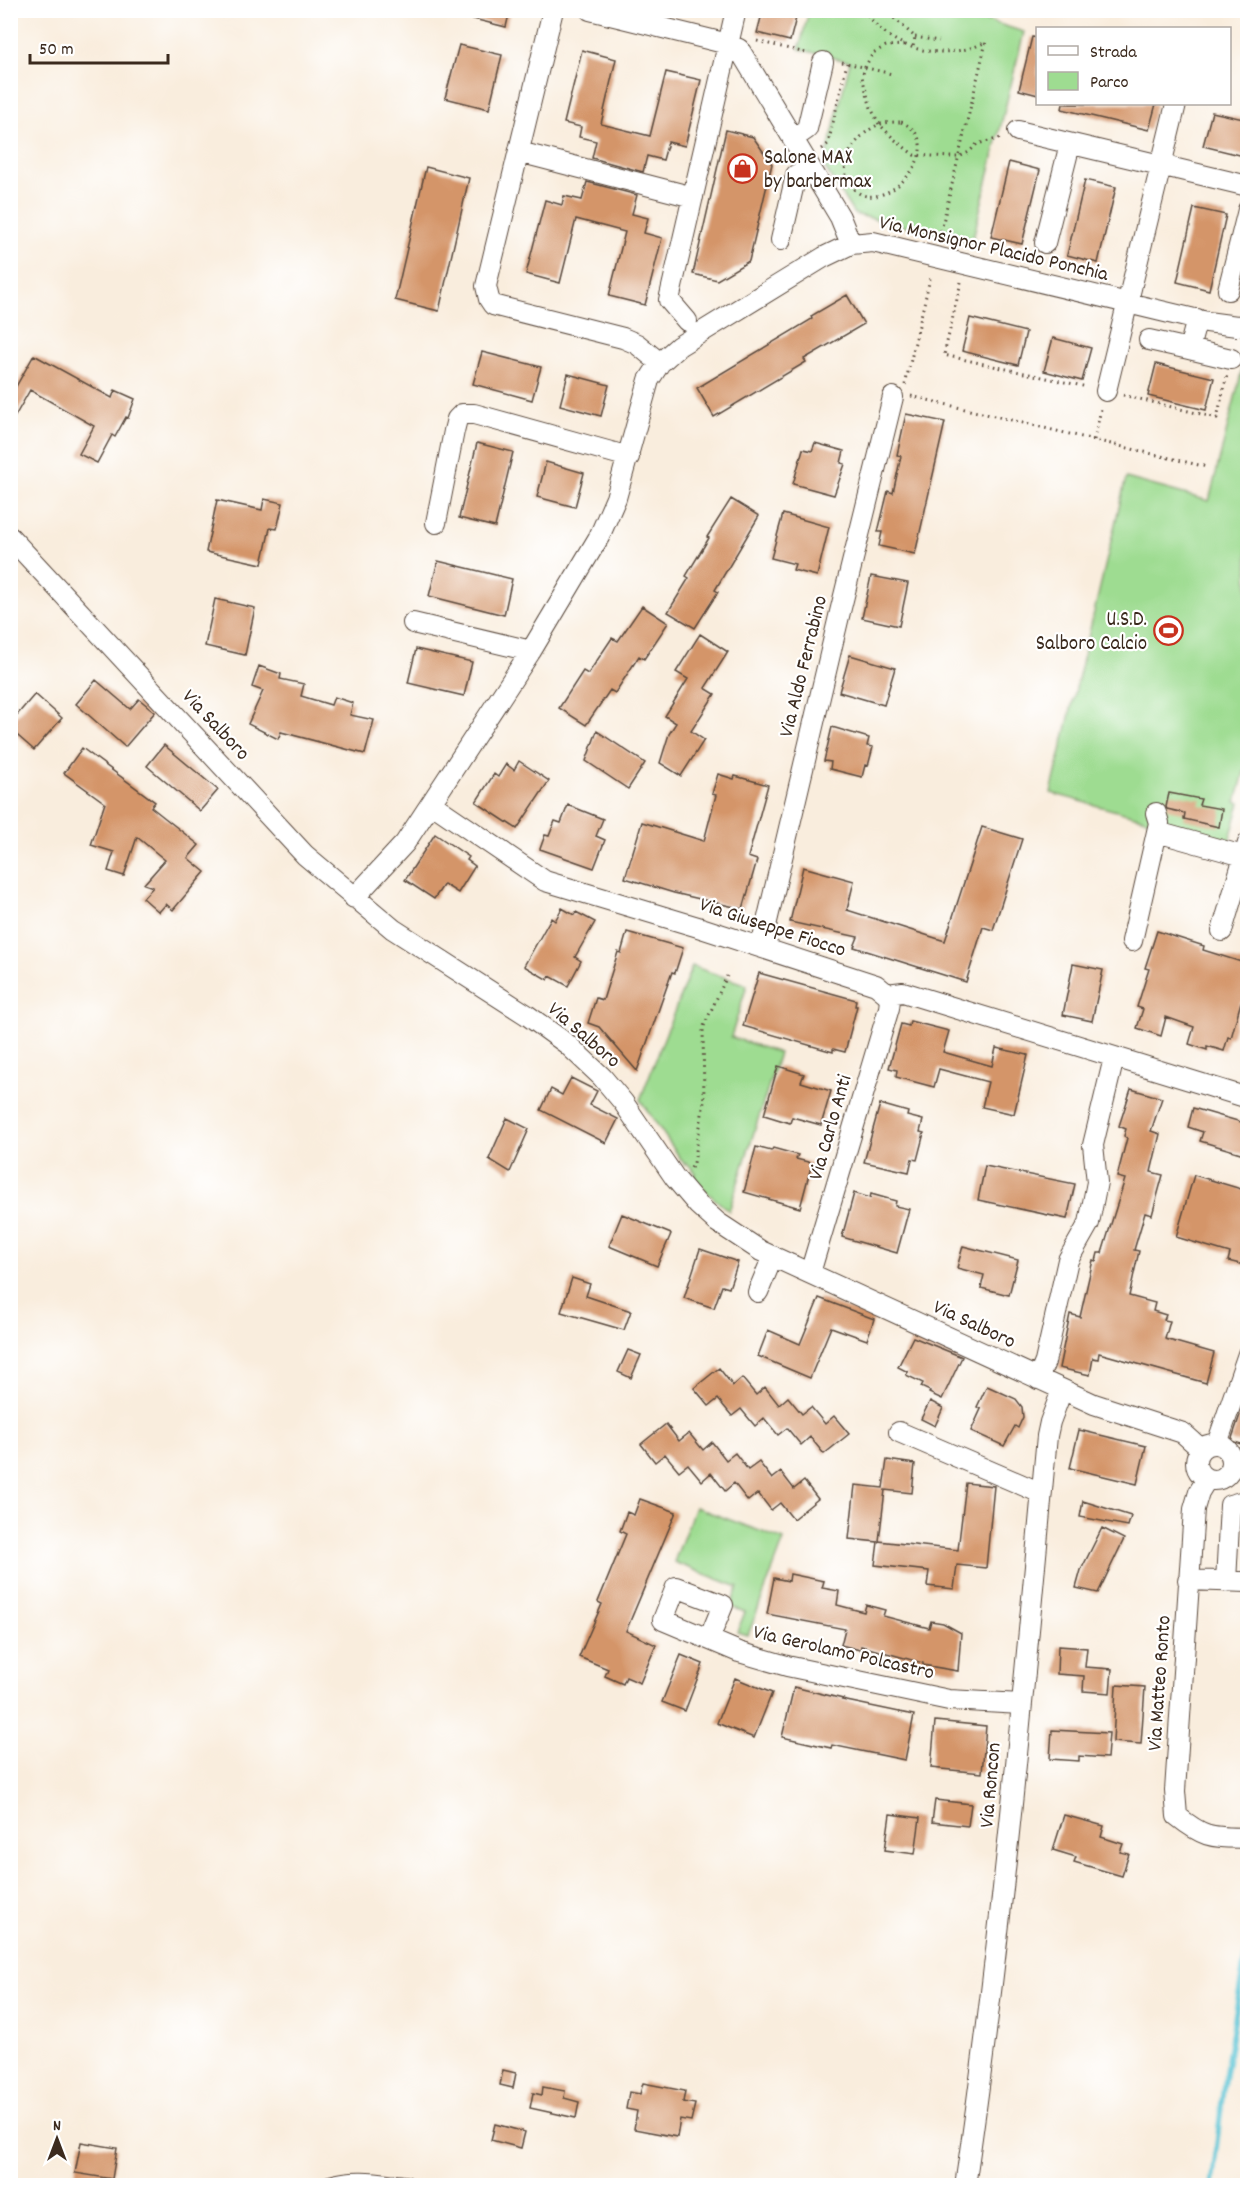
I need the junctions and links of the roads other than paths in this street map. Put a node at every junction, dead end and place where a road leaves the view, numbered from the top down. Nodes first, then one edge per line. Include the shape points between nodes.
1 (553, 10) edge
2 (590, 10) edge
3 (736, 10) edge
4 (729, 39) junction
5 (825, 59) road end
6 (1176, 105) edge
7 (1018, 131) road end
8 (794, 138) junction
9 (1070, 144) junction
10 (519, 153) junction
11 (813, 160) junction
12 (1160, 166) junction
13 (1248, 186) edge
14 (693, 197) junction
15 (1248, 210) edge
16 (780, 240) dead end
17 (1045, 243) dead end
18 (851, 244) junction
19 (1228, 290) dead end
20 (1127, 301) junction
21 (1197, 319) junction
22 (687, 321) dead end
23 (1248, 325) edge
24 (1149, 340) dead end
25 (1189, 349) junction
26 (1231, 359) road end
27 (660, 363) junction
28 (1106, 391) road end
29 (898, 395) road end
30 (629, 457) junction
31 (436, 523) dead end
32 (10, 537) edge
33 (413, 623) dead end
34 (531, 651) junction
35 (432, 804) junction
36 (1245, 850) edge
37 (354, 898) junction
38 (1222, 931) dead end
39 (1132, 940) dead end
40 (761, 947) junction
41 (887, 994) junction
42 (1114, 1058) junction
43 (1248, 1098) edge
44 (773, 1256) junction
45 (810, 1274) junction
46 (758, 1292) dead end
47 (1248, 1354) edge
48 (1038, 1379) junction
49 (1062, 1390) junction
50 (899, 1432) dead end
51 (1183, 1433) junction
52 (1213, 1440) junction
53 (1240, 1463) edge
54 (1207, 1479) junction
55 (1041, 1493) junction
56 (1248, 1500) edge
57 (1188, 1580) junction
58 (1226, 1582) junction
59 (1248, 1582) edge
60 (709, 1639) junction
61 (1021, 1704) junction
62 (1248, 1838) edge
63 (330, 2186) edge
64 (405, 2186) edge
65 (965, 2186) edge

1 - 10 street
2 - 4 street
3 - 4 street
4 - 8 street
4 - 14 street
5 - 8 street via 807,129
6 - 12 street, Via Monsignor Placido Ponchia
7 - 9 street
8 - 11 street
9 - 12 street
9 - 17 street, Via Monsignor Placido Ponchia
10 - 14 street
10 - 27 street via 486,286 489,299 503,308 623,338
11 - 16 street via 796,175
11 - 18 street
12 - 13 street
12 - 20 street, Via Monsignor Placido Ponchia
14 - 22 street via 669,300
15 - 19 street
18 - 20 street, Via Monsignor Placido Ponchia via 873,242 937,248 966,263
18 - 27 street, Via Monsignor Placido Ponchia via 699,334
20 - 21 street, Via Monsignor Placido Ponchia
20 - 28 street, Via Monsignor Placido Ponchia
21 - 23 street, Via Monsignor Placido Ponchia
21 - 25 street
24 - 25 street
25 - 26 street
27 - 30 street, Via Monsignor Placido Ponchia via 649,380
29 - 40 street, Via Aldo Ferrabino via 823,681
30 - 31 street via 462,414 454,431
30 - 34 street, Via Monsignor Placido Ponchia via 600,537
32 - 37 street, Via Salboro via 305,855
33 - 34 street
34 - 35 street, Via Monsignor Placido Ponchia
35 - 37 street, Via Monsignor Placido Ponchia via 405,843
35 - 40 street, Via Giuseppe Fiocco via 545,881
36 - 38 street
36 - 39 street via 1157,823
37 - 44 street, Via Salboro via 393,929 567,1044 623,1102 698,1205 717,1222
40 - 41 street, Via Giuseppe Fiocco via 876,985
41 - 42 street, Via Giuseppe Fiocco via 903,992
41 - 45 street, Via Carlo Anti via 889,1008
42 - 43 street, Via Giuseppe Fiocco
42 - 48 street via 1094,1145 1097,1182 1089,1223 1068,1260
44 - 45 street, Via Salboro
44 - 46 street
45 - 48 street, Via Salboro
47 - 52 street
48 - 49 street, Via Salboro
49 - 51 street, Via Salboro
49 - 55 street, Via Roncon via 1050,1422
50 - 55 street
51 - 52 street, Via Salboro
51 - 52 street via 1210,1431
52 - 53 street, Via Salboro
52 - 54 street via 1197,1454 1196,1465
53 - 54 street, Via Salboro via 1224,1478
54 - 57 street, Via Matteo Ronto via 1194,1509
55 - 61 street, Via Roncon
56 - 58 street via 1230,1505
57 - 58 street
57 - 62 street, Via Matteo Ronto via 1175,1791 1177,1816 1210,1837
58 - 59 street
60 - 60 street, Via Gerolamo Polcastro via 663,1620 676,1587 723,1605
60 - 61 street, Via Gerolamo Polcastro via 787,1666 949,1700
61 - 65 street, Via Roncon via 1001,1912
63 - 64 street via 349,2181

